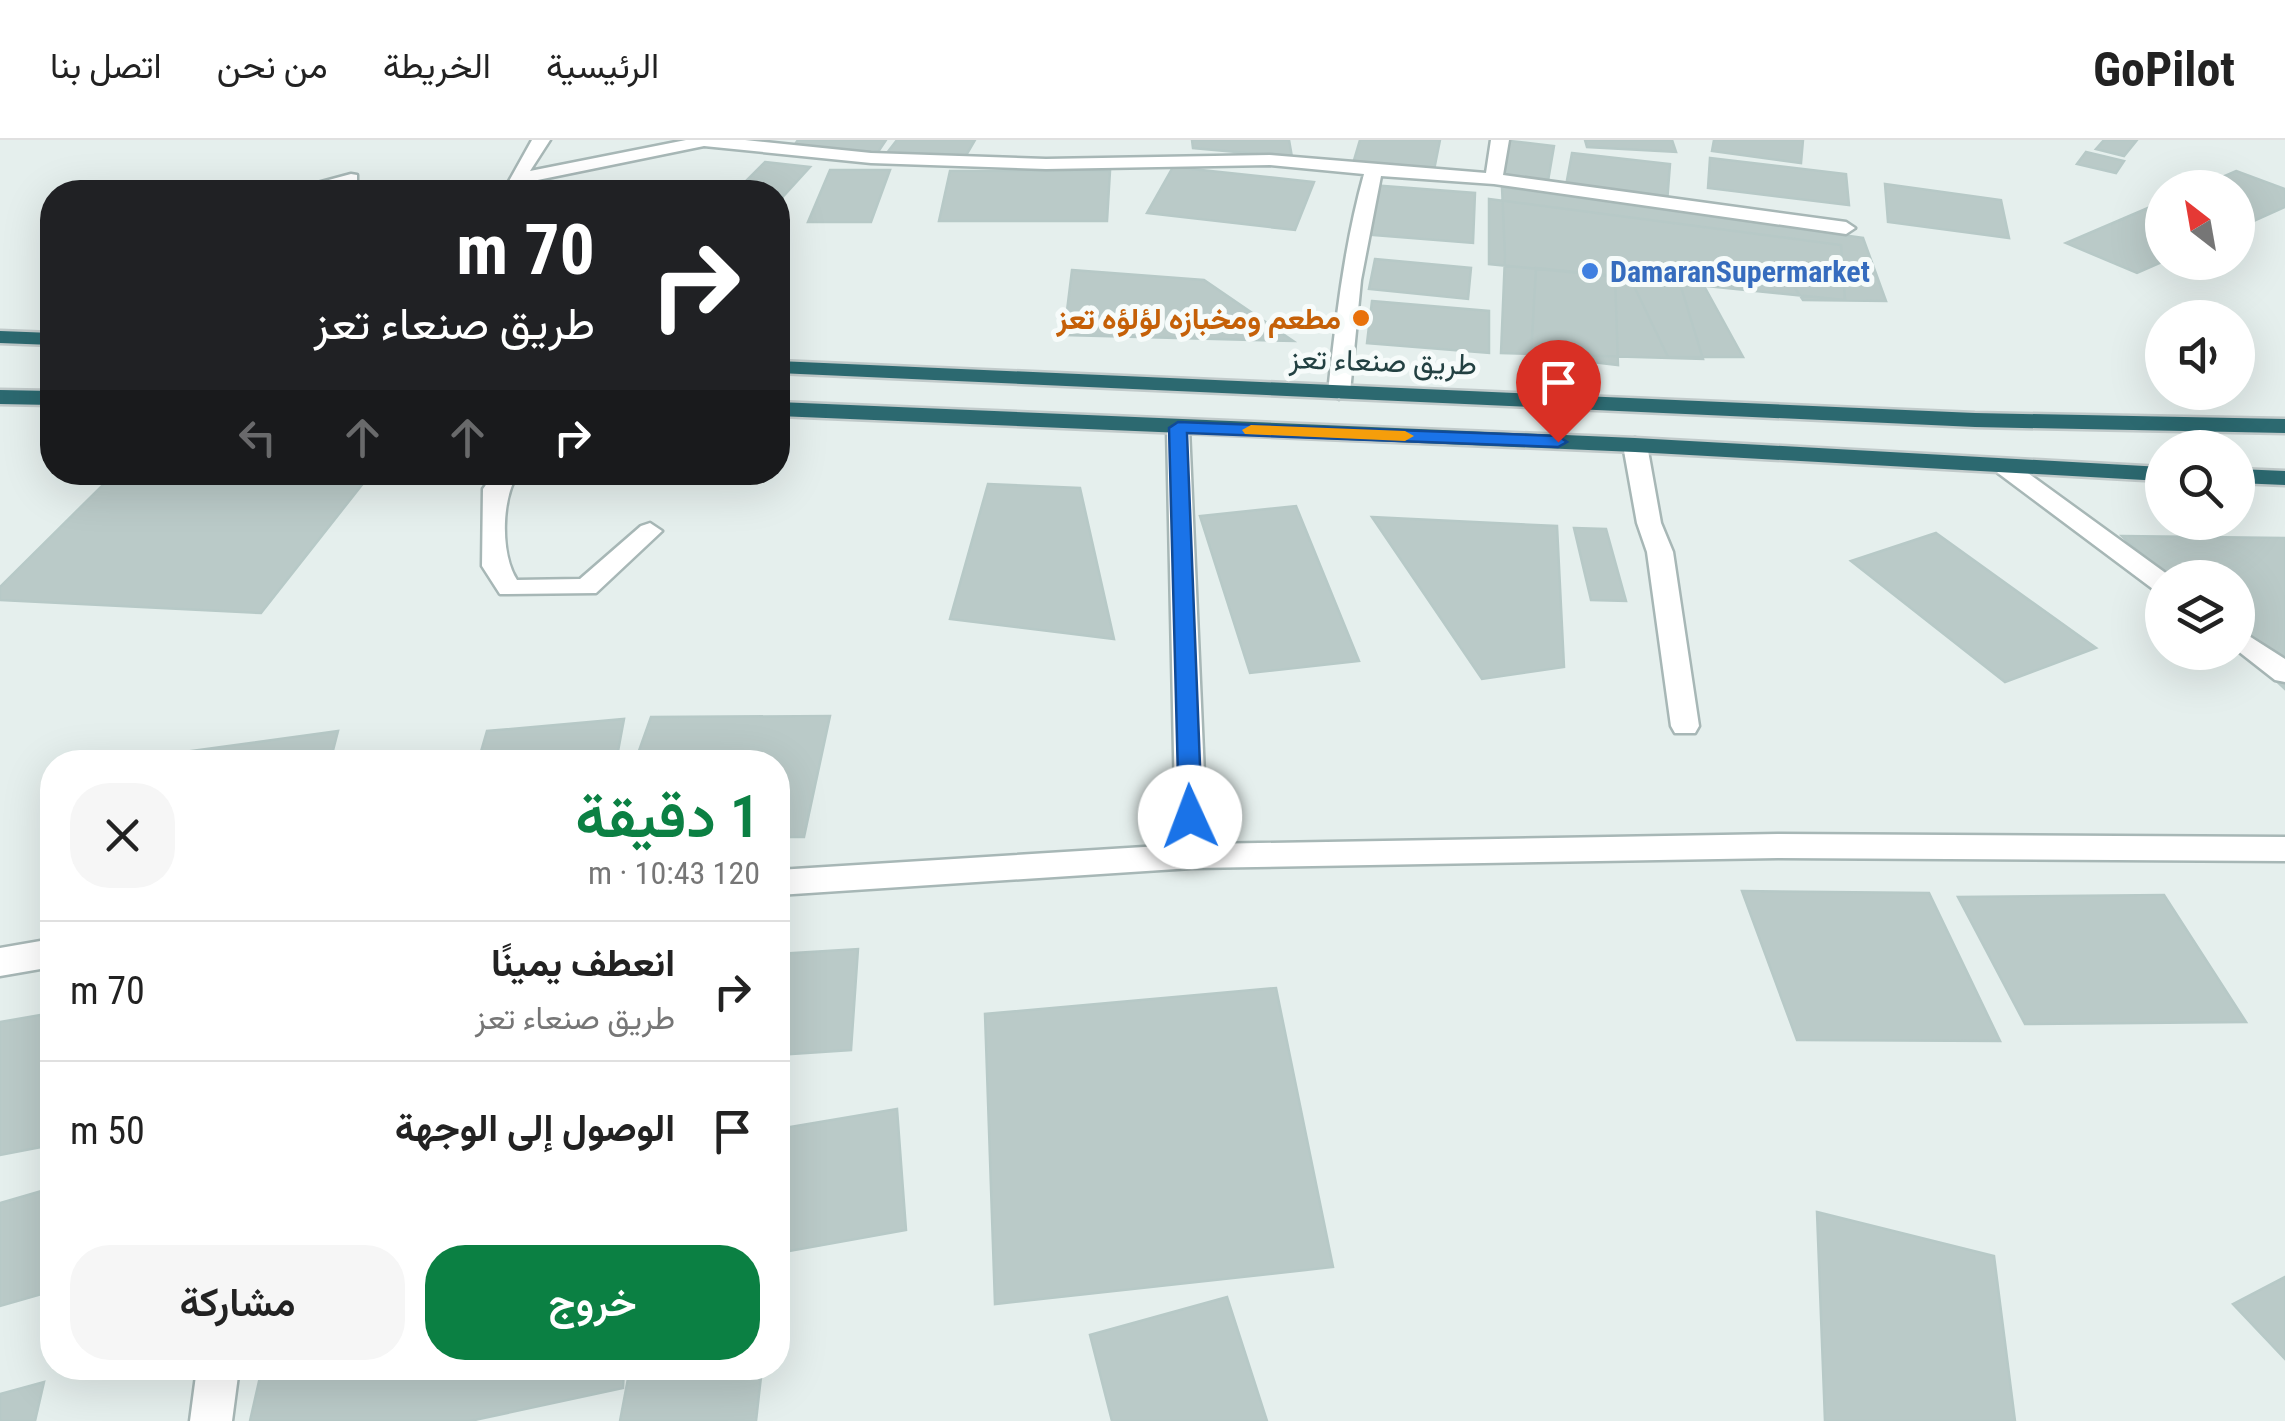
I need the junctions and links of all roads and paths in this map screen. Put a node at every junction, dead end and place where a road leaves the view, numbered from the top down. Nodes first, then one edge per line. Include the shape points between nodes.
1 (540, 140) edge
2 (1043, 140) edge
3 (1500, 140) edge
4 (1046, 164) junction
5 (1374, 170) junction
6 (350, 179) dead end
7 (1494, 179) junction
8 (346, 180) edge
9 (517, 180) edge
10 (539, 180) edge
11 (1846, 228) dead end
12 (0, 337) edge
13 (40, 339) edge
14 (790, 368) edge
15 (1340, 392) junction
16 (0, 398) edge
17 (40, 398) edge
18 (790, 410) edge
19 (2285, 426) edge
20 (1178, 428) junction
21 (1634, 444) junction
22 (2006, 468) junction
23 (2145, 473) edge
24 (2255, 477) edge
25 (2285, 478) edge
26 (498, 485) edge
27 (650, 531) dead end
28 (2145, 570) edge
29 (2255, 651) edge
30 (2285, 673) edge
31 (1685, 726) dead end
32 (2285, 849) edge
33 (1192, 856) junction
34 (790, 883) edge
35 (40, 955) edge
36 (0, 962) edge
37 (216, 1380) edge
38 (211, 1421) edge

1 - 9 street
2 - 4 street
3 - 7 street
4 - 5 street via 1270,160
4 - 10 street via 871,158 704,141
5 - 7 street
5 - 15 street via 1348,289
6 - 8 street
7 - 11 street
12 - 13 highway
14 - 15 highway, طريق صنعاء تعز
15 - 19 highway, طريق صنعاء تعز via 1975,420
16 - 17 highway
18 - 20 highway
20 - 21 highway
20 - 33 street
21 - 22 highway
21 - 31 street via 1660,552
22 - 23 highway
22 - 28 street
24 - 25 highway
26 - 27 street via 495,566 509,588 587,588
29 - 30 street
32 - 33 street via 1778,846
33 - 34 street
35 - 36 street
37 - 38 street

